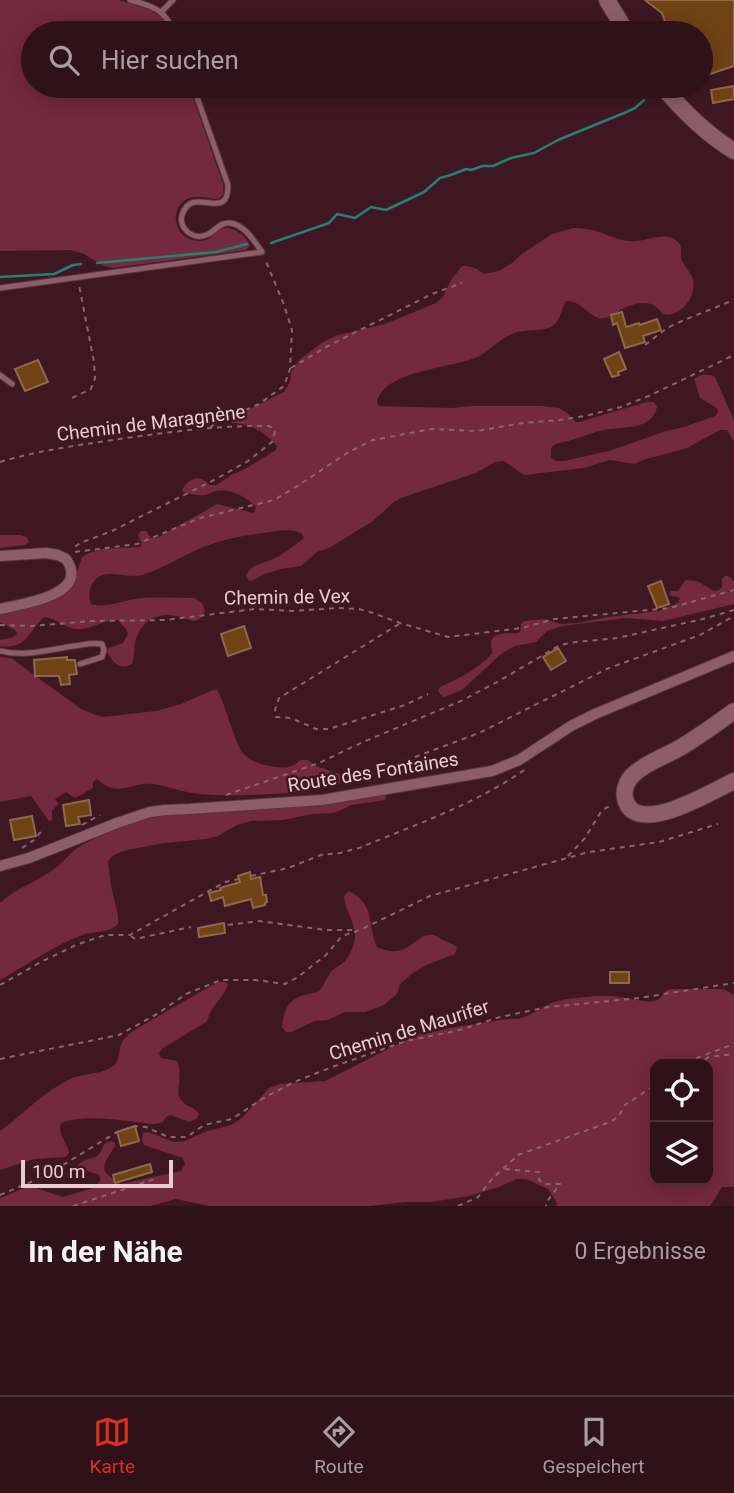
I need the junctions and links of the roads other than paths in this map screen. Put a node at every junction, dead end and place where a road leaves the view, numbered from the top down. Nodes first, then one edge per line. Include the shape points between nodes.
1 (130, 0) edge
2 (173, 0) edge
3 (607, 0) edge
4 (621, 0) edge
5 (162, 11) junction
6 (170, 21) edge
7 (621, 21) edge
8 (626, 21) edge
9 (197, 98) edge
10 (672, 98) edge
11 (734, 151) edge
12 (0, 288) edge
13 (0, 374) edge
14 (12, 384) dead end
15 (0, 555) edge
16 (0, 609) edge
17 (0, 651) edge
18 (734, 656) edge
19 (80, 664) dead end
20 (734, 711) edge
21 (734, 781) edge
22 (0, 866) edge

1 - 5 lane
2 - 5 lane
3 - 7 main road
4 - 8 main road
5 - 6 lane
9 - 12 lane via 228,193 216,204 200,201 186,207 183,227 197,236 223,224 238,225 262,252
10 - 11 main road
13 - 14 lane
15 - 16 street via 47,553 65,558 71,576 62,591
17 - 19 lane via 33,654 102,644 102,657
18 - 22 street, Route des Fontaines via 571,726 519,760 492,771 322,800 150,812
20 - 21 main road via 634,774 626,786 626,799 638,812 661,814

